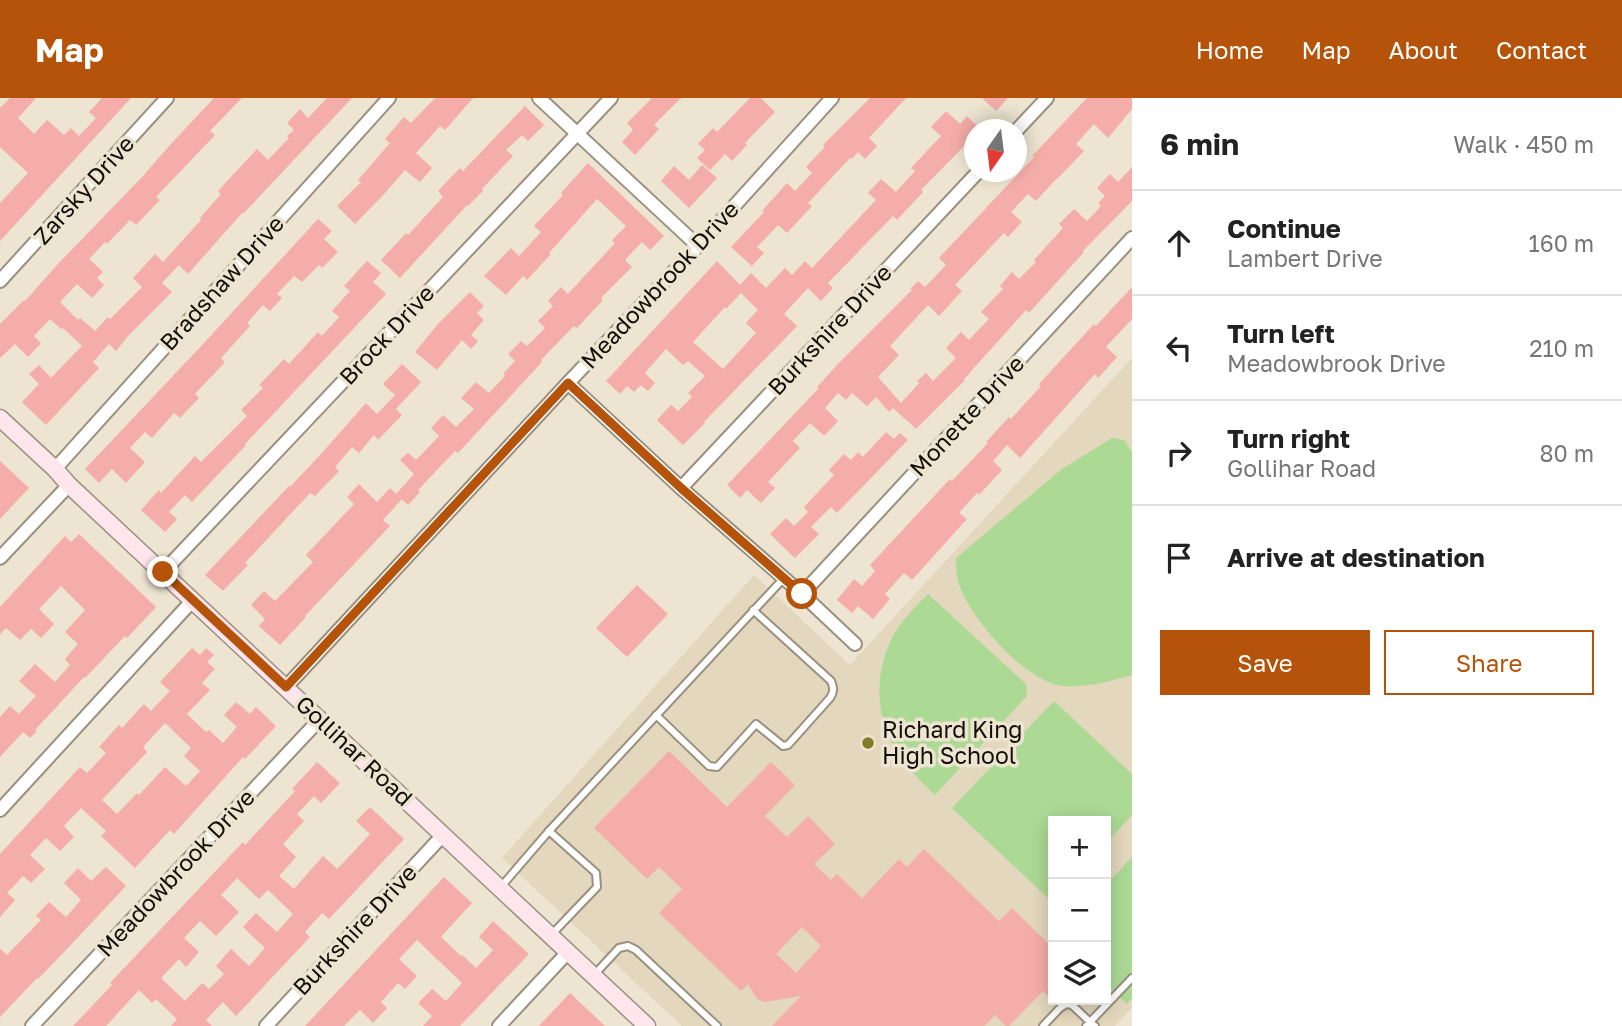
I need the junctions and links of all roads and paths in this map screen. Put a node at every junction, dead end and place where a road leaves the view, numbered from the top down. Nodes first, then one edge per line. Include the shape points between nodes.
1 (167, 98) edge
2 (539, 98) edge
3 (611, 98) edge
4 (832, 98) edge
5 (1047, 98) edge
6 (386, 99) edge
7 (1027, 120) edge
8 (577, 135) junction
9 (969, 182) edge
10 (1132, 238) edge
11 (698, 246) junction
12 (0, 281) edge
13 (568, 383) junction
14 (0, 418) edge
15 (55, 469) junction
16 (69, 485) junction
17 (681, 488) junction
18 (0, 558) edge
19 (163, 572) junction
20 (784, 578) junction
21 (802, 594) junction
22 (192, 600) junction
23 (753, 610) junction
24 (855, 644) dead end
25 (286, 687) junction
26 (656, 715) junction
27 (320, 719) junction
28 (0, 810) edge
29 (549, 831) junction
30 (443, 835) junction
31 (499, 888) junction
32 (551, 935) junction
33 (568, 952) junction
34 (593, 975) junction
35 (1132, 978) edge
36 (1090, 1025) edge
37 (32, 1026) edge
38 (266, 1026) edge
39 (499, 1026) edge
40 (647, 1026) edge
41 (717, 1026) edge
42 (1043, 1026) edge

1 - 12 street, Zarsky Drive
2 - 8 street
3 - 8 street, Brock Drive
4 - 11 street, Meadowbrook Drive
5 - 7 street
6 - 15 street, Bradshaw Drive
8 - 11 street
8 - 19 street, Brock Drive
9 - 17 street, Burkshire Drive
10 - 21 street, Monette Drive
11 - 13 street, Meadowbrook Drive
13 - 17 street
13 - 25 street, Meadowbrook Drive
14 - 15 street, Gollihar Road
15 - 16 street, Gollihar Road
16 - 18 street
16 - 19 street, Gollihar Road
17 - 20 street
19 - 22 street, Gollihar Road
20 - 21 street
20 - 23 lane
21 - 24 street
22 - 25 street, Gollihar Road
22 - 28 street
23 - 26 lane
23 - 26 lane via 834,687 830,698 788,745 783,746 756,724 717,767 709,766
25 - 27 street, Gollihar Road
26 - 29 lane
27 - 30 street, Gollihar Road
27 - 37 street, Meadowbrook Drive
29 - 31 lane
29 - 32 lane via 596,873 597,881 597,887
30 - 31 street, Gollihar Road
30 - 38 street, Burkshire Drive
31 - 32 street, Gollihar Road
32 - 33 street, Gollihar Road
33 - 34 street, Gollihar Road
33 - 39 street
34 - 40 street, Gollihar Road
34 - 41 lane via 619,948 628,946
35 - 36 lane
36 - 42 lane via 1072,1004 1066,1004

